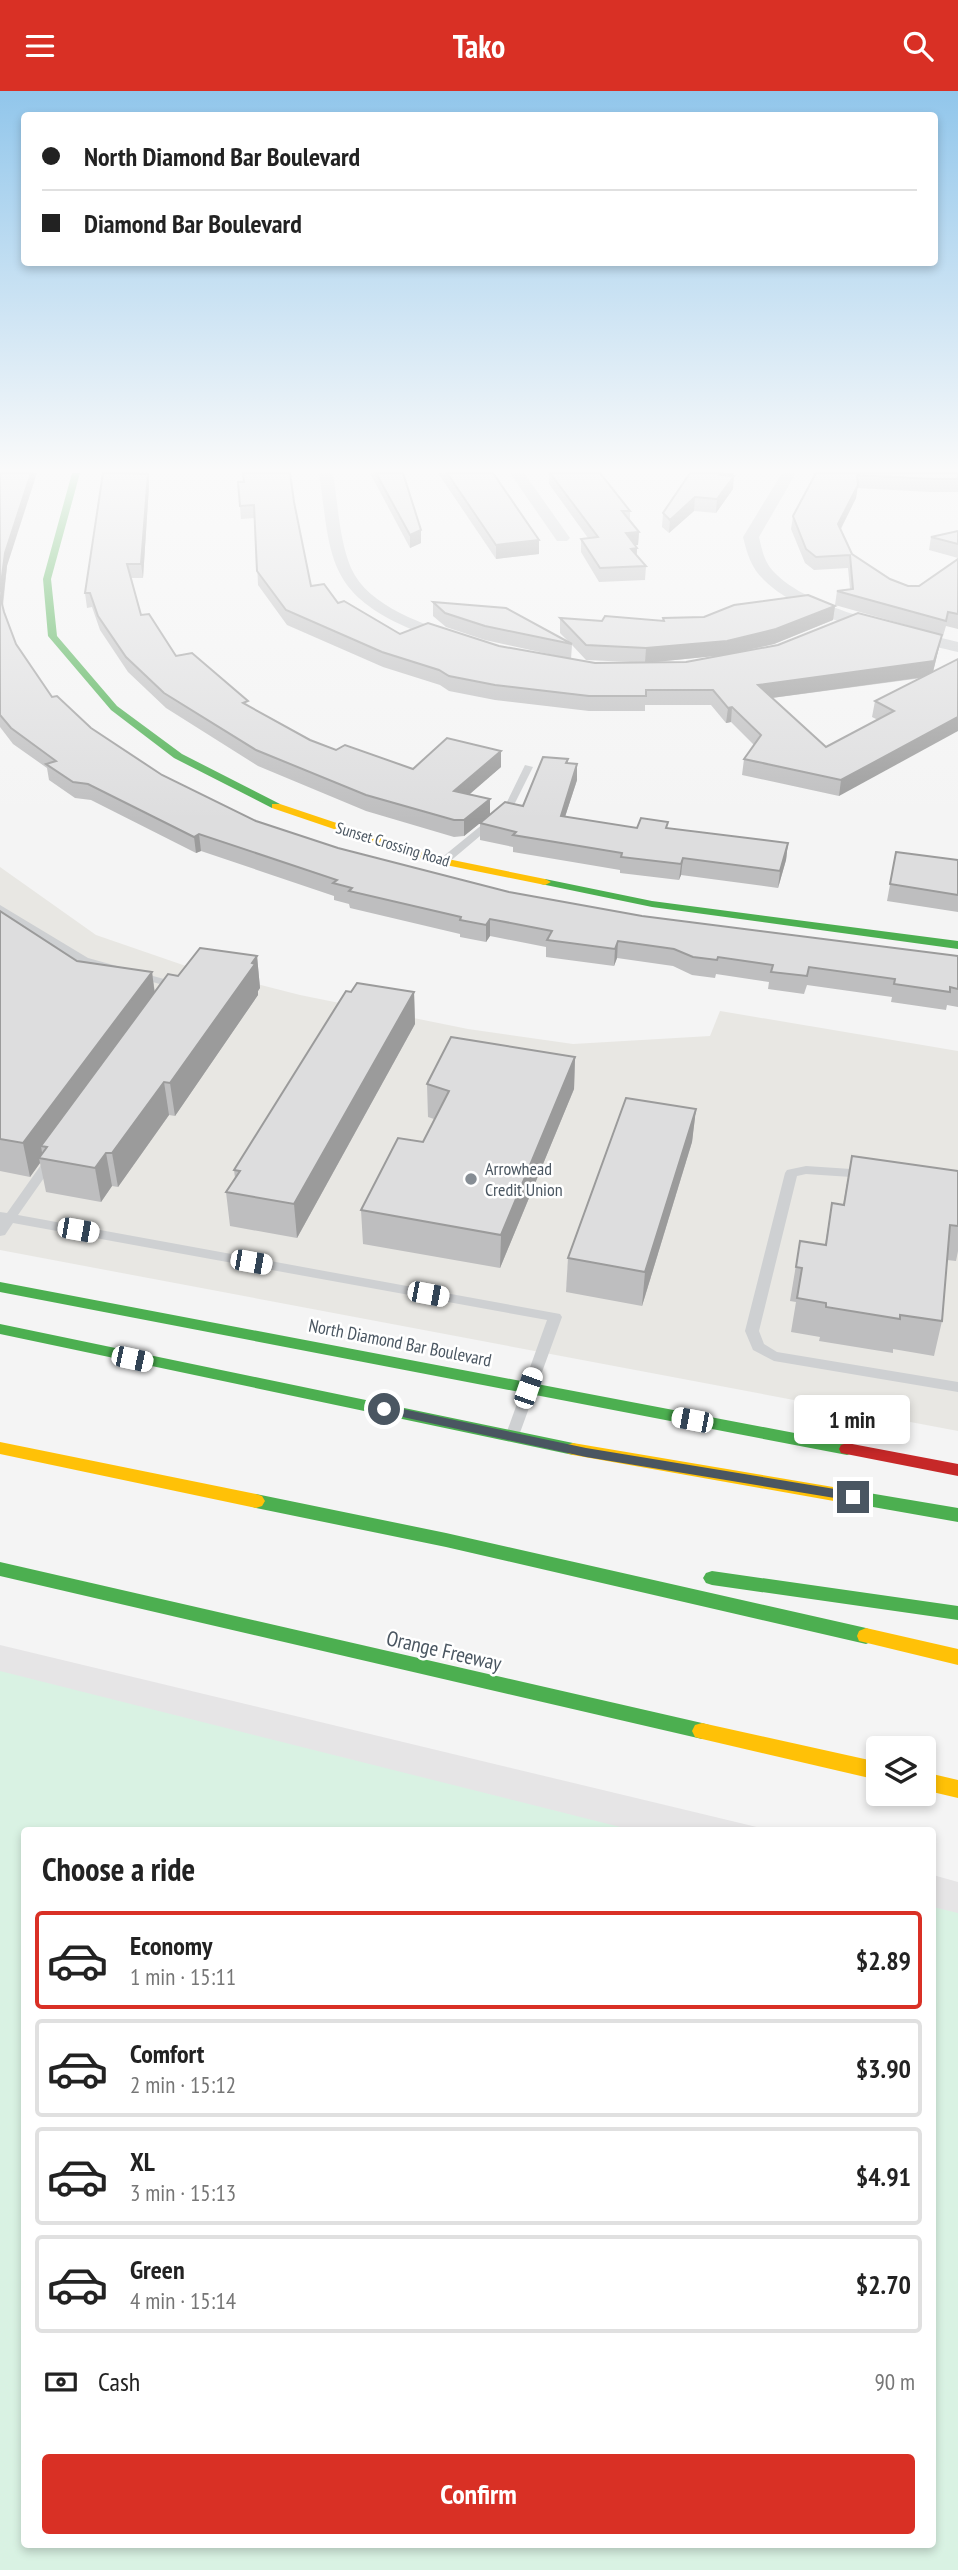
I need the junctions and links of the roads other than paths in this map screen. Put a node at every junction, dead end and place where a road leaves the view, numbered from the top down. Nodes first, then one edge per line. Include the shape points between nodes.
1 (48, 589) edge
2 (359, 589) edge
3 (787, 589) edge
4 (854, 620) junction
5 (830, 630) edge
6 (471, 645) edge
7 (958, 647) edge
8 (528, 767) dead end
9 (444, 861) junction
10 (0, 908) edge
11 (958, 945) edge
12 (171, 995) edge
13 (56, 1152) edge
14 (875, 1174) edge
15 (5, 1217) edge
16 (0, 1232) edge
17 (0, 1287) edge
18 (0, 1329) edge
19 (958, 1387) edge
20 (528, 1388) junction
21 (512, 1437) junction
22 (0, 1448) edge
23 (958, 1471) edge
24 (958, 1515) edge
25 (446, 1540) junction
26 (640, 1568) dead end
27 (0, 1569) edge
28 (695, 1576) dead end
29 (958, 1613) edge
30 (958, 1657) edge
31 (866, 1768) edge
32 (936, 1784) edge
33 (958, 1789) edge

1 - 9 main road, Sunset Crossing Road via 53,636 114,708 178,755 282,809
2 - 6 street via 404,619
3 - 4 street
4 - 5 street
4 - 7 street
8 - 9 lane via 509,807
9 - 11 main road, Sunset Crossing Road via 652,904
10 - 12 lane via 84,960 178,985
13 - 15 lane
14 - 19 lane via 791,1173 752,1331 758,1347 774,1356
15 - 16 lane
15 - 20 lane via 555,1317
17 - 20 main road, North Diamond Bar Boulevard
18 - 21 main road
20 - 21 lane
20 - 23 main road, North Diamond Bar Boulevard
21 - 24 main road
22 - 25 main road
25 - 26 main road
25 - 30 main road
27 - 31 main road, Orange Freeway
28 - 29 main road
32 - 33 main road

